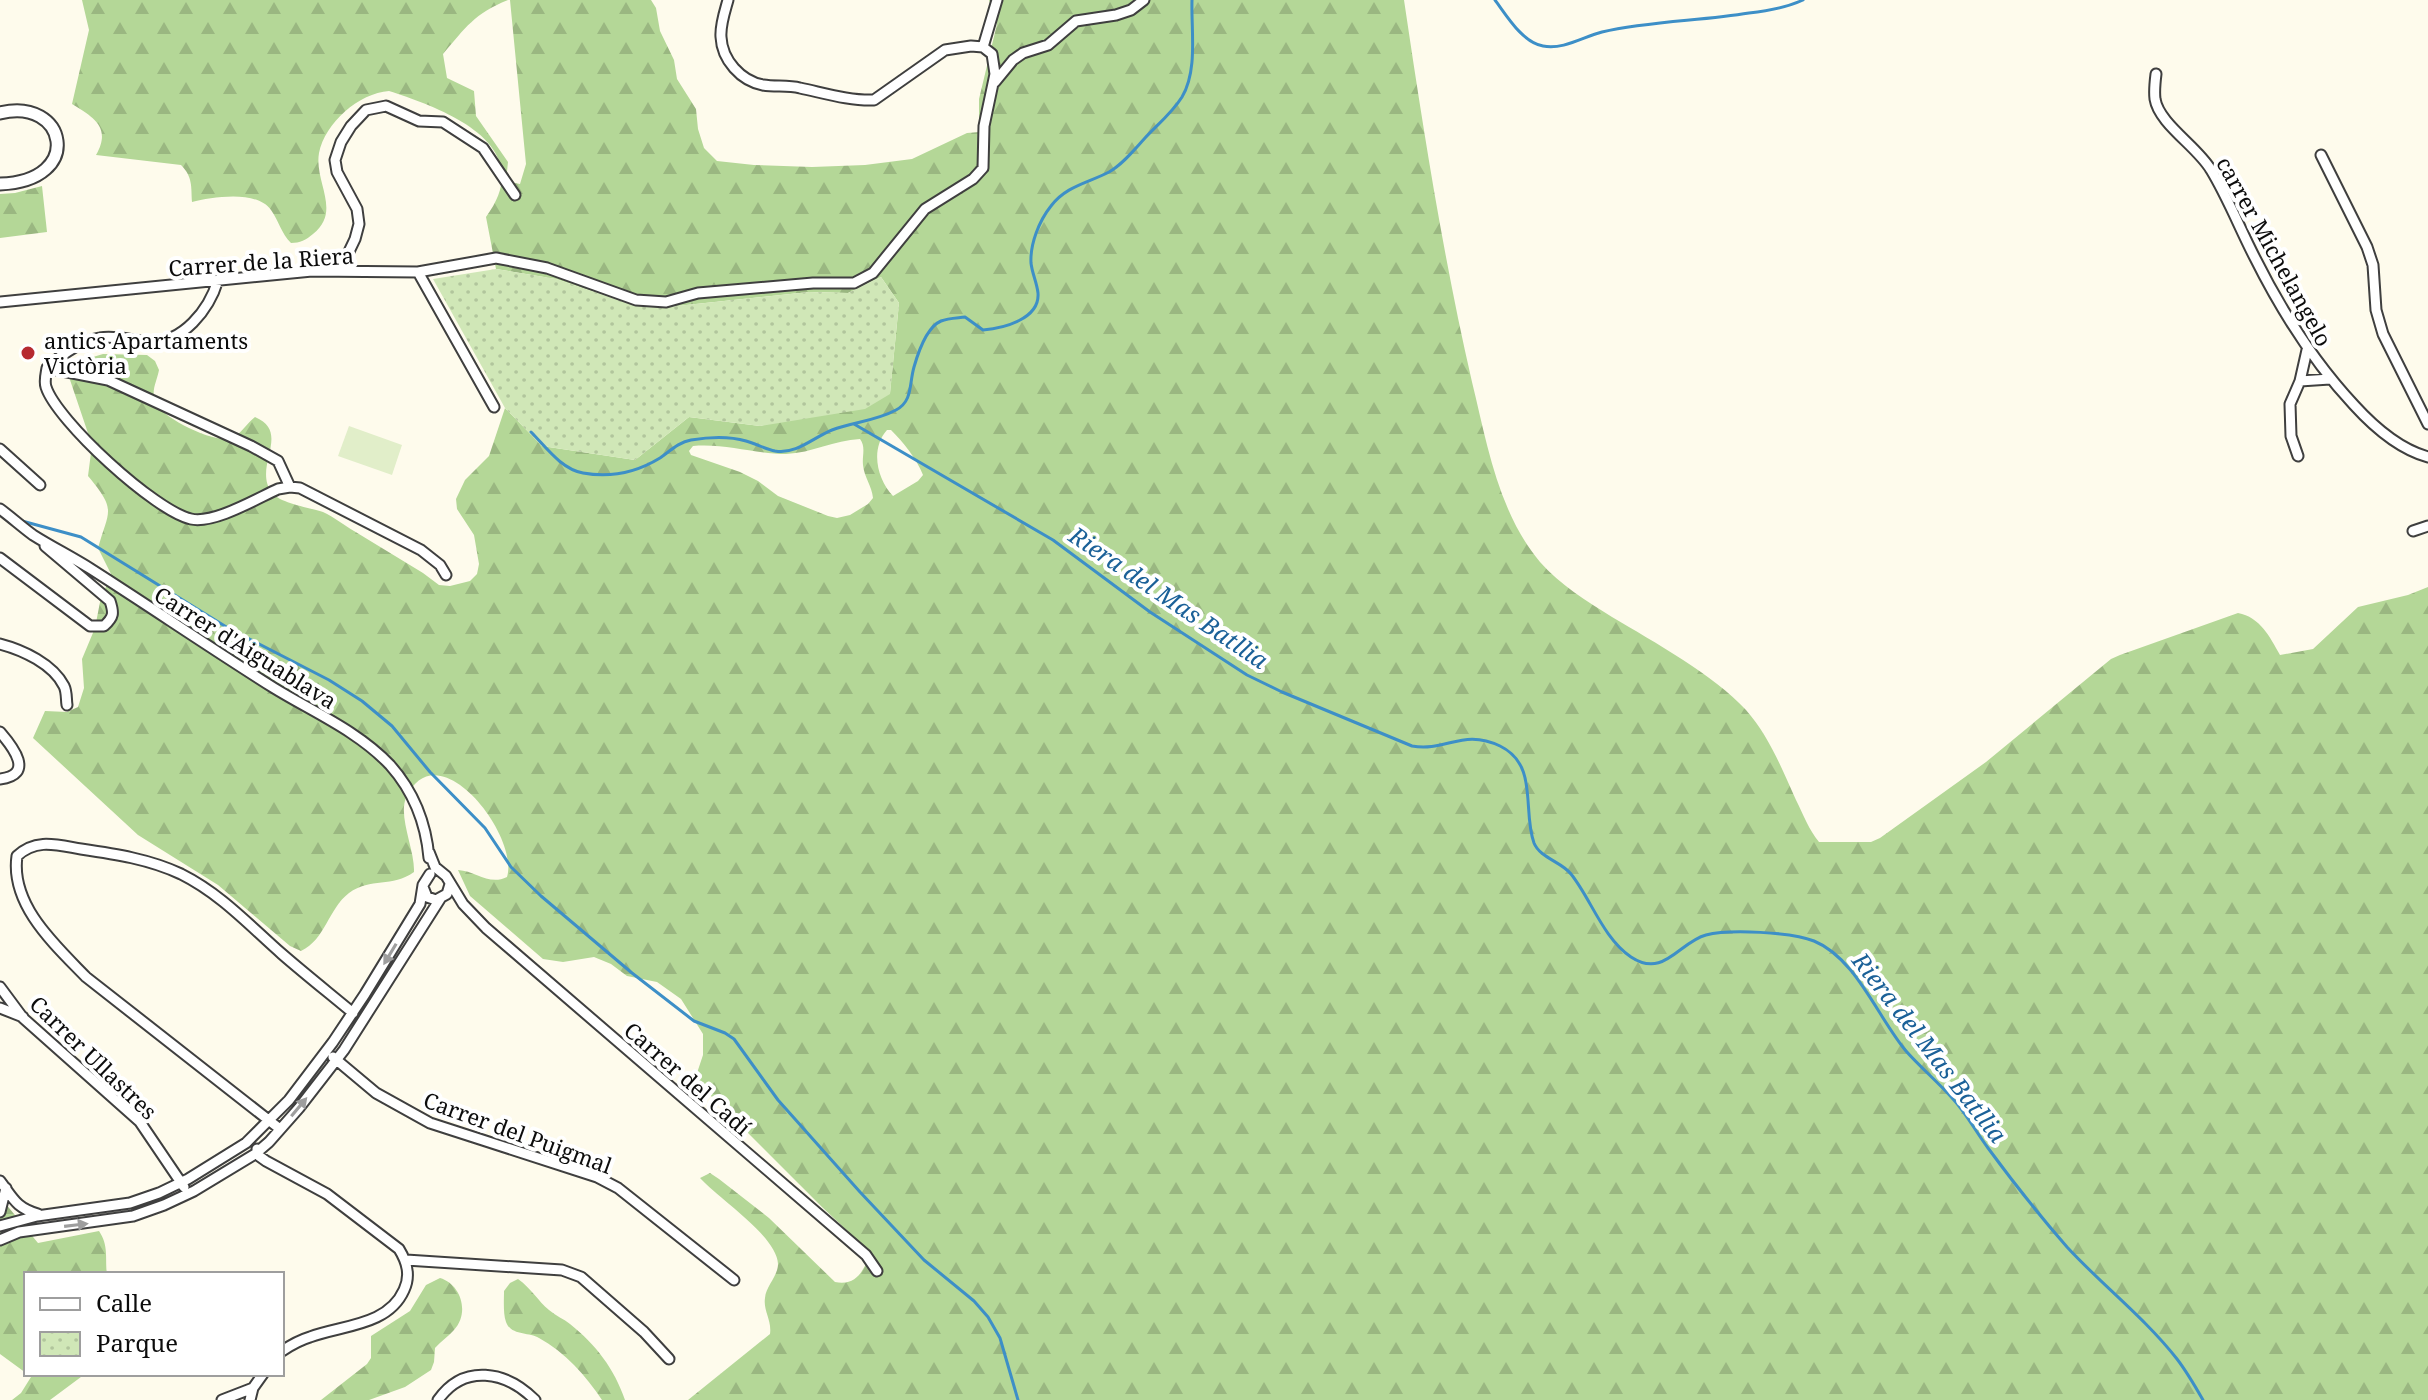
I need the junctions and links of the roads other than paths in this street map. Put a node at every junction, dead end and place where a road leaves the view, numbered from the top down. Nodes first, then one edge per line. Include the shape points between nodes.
1 (728, 0) edge
2 (997, 0) edge
3 (1144, 0) edge
4 (983, 47) junction
5 (2156, 74) dead end
6 (994, 83) junction
7 (0, 113) edge
8 (2321, 155) dead end
9 (0, 184) edge
10 (515, 195) dead end
11 (342, 270) junction
12 (418, 272) junction
13 (218, 280) junction
14 (0, 302) edge
15 (2307, 350) junction
16 (47, 368) junction
17 (2330, 379) junction
18 (2300, 381) junction
19 (494, 407) dead end
20 (2428, 424) edge
21 (0, 449) edge
22 (2298, 456) dead end
23 (2428, 457) edge
24 (40, 485) dead end
25 (290, 487) junction
26 (0, 509) edge
27 (2428, 526) edge
28 (2413, 531) dead end
29 (31, 533) junction
30 (0, 558) edge
31 (446, 575) dead end
32 (0, 644) edge
33 (67, 705) dead end
34 (0, 732) edge
35 (0, 779) edge
36 (429, 852) junction
37 (430, 874) junction
38 (442, 874) junction
39 (450, 884) junction
40 (423, 885) junction
41 (441, 899) junction
42 (472, 914) junction
43 (0, 987) edge
44 (0, 1008) edge
45 (353, 1013) junction
46 (23, 1018) junction
47 (325, 1052) junction
48 (336, 1059) junction
49 (270, 1121) junction
50 (280, 1129) junction
51 (250, 1140) junction
52 (259, 1150) junction
53 (181, 1182) junction
54 (3, 1185) edge
55 (187, 1194) junction
56 (0, 1212) edge
57 (42, 1216) junction
58 (0, 1226) edge
59 (0, 1240) edge
60 (406, 1260) junction
61 (877, 1271) dead end
62 (734, 1280) dead end
63 (284, 1350) edge
64 (669, 1359) dead end
65 (262, 1376) edge
66 (253, 1388) junction
67 (222, 1400) edge
68 (250, 1400) edge
69 (438, 1400) edge
70 (535, 1400) edge

1 - 4 street via 721,37 725,52 748,81 761,84 874,100 945,50
2 - 4 street
3 - 6 street via 1116,15 1076,21 1048,45 1013,60
4 - 6 street via 992,54
5 - 15 street, carrer Michelangelo via 2155,101 2161,113 2212,171
6 - 12 street, Carrer de la Riera via 984,126 983,168 925,209 873,273 854,283 713,291 666,302 636,300 508,259
7 - 9 street via 23,109 35,114 58,141 46,171
8 - 20 street via 2367,247 2383,334
10 - 11 street via 483,148 443,122 419,121 386,106 366,110 341,142 335,160 359,224
11 - 12 street, Carrer de la Riera
11 - 13 street, Carrer de la Riera
12 - 19 street
13 - 14 street, Carrer de la Riera
13 - 16 street via 207,307 171,338 96,338
15 - 17 street, carrer Michelangelo
15 - 18 street
16 - 25 street via 108,380 251,446 278,461
16 - 25 street via 46,387 68,421 97,453 178,514 206,520
17 - 18 street
17 - 23 street, carrer Michelangelo via 2386,435
18 - 22 street via 2289,416
21 - 24 street
25 - 31 street via 421,550
26 - 29 street, Carrer d'Aiguablava
27 - 28 street
29 - 30 street via 110,601 114,611 104,626 90,626
29 - 36 street, Carrer d'Aiguablava via 372,749 408,789 420,812
32 - 33 street via 43,663 66,689
34 - 35 street via 19,766 16,773
36 - 37 street, Carrer d'Aiguablava
36 - 38 street, Carrer d'Aiguablava
37 - 38 street
37 - 40 street
38 - 39 street
39 - 41 street
39 - 42 street, Carrer del Cadí
40 - 41 street via 427,897
40 -> 45 street via 420,904
41 - 42 street, Carrer del Cadí
41 - 48 street
42 - 61 street, Carrer del Cadí via 866,1255
43 - 46 street, Carrer Ullastres
44 - 46 street
45 - 47 street
45 - 49 street via 229,904 178,873 131,856 49,844 29,846 17,856 22,896 62,952 86,977
46 - 53 street, Carrer Ullastres via 140,1122
47 - 48 street, Carrer del Puigmal
47 - 49 street
50 -> 48 street
48 - 62 street, Carrer del Puigmal via 376,1093 430,1123 618,1188
49 - 50 street
49 - 51 street
50 - 52 street
51 - 52 street
51 - 53 street
52 - 55 street
52 - 60 street via 266,1161 327,1194
53 - 55 street, Carrer Ullastres
53 - 57 street via 130,1203
54 - 56 street
54 - 57 street via 24,1210
59 -> 55 street via 19,1232 133,1216
57 - 58 street
60 - 63 street via 405,1287 388,1311
60 - 64 street via 562,1270 581,1277
65 - 66 street
66 - 67 street
66 - 68 street
69 - 70 street via 466,1377 488,1374

